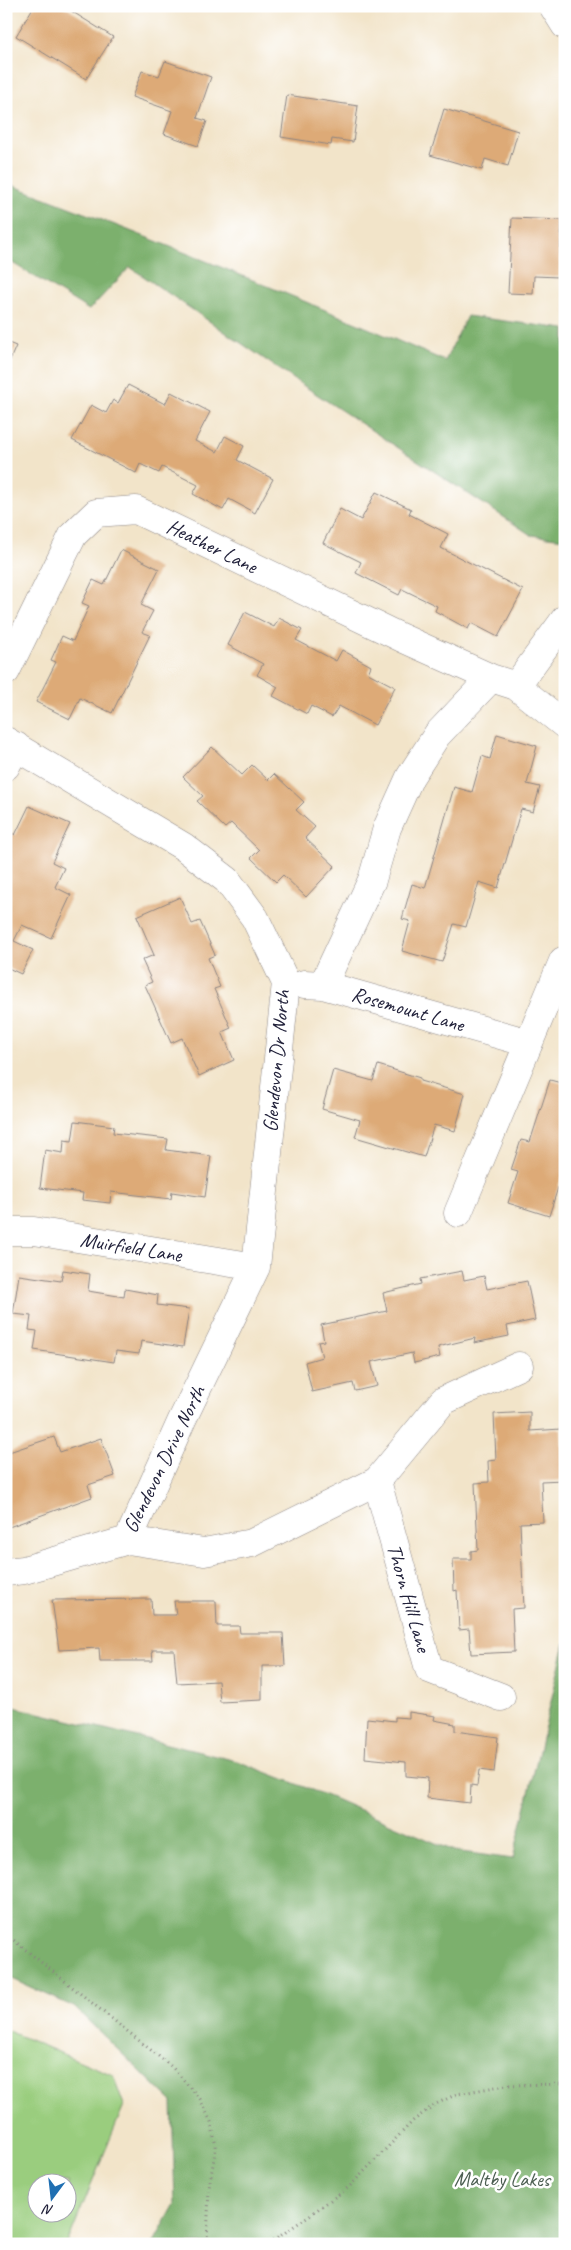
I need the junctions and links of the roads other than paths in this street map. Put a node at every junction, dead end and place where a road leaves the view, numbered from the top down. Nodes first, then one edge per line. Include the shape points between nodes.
1 (554, 6) edge
2 (565, 25) edge
3 (565, 619) edge
4 (6, 671) edge
5 (503, 682) junction
6 (565, 725) edge
7 (10, 751) edge
8 (563, 961) dead end
9 (286, 983) junction
10 (323, 984) junction
11 (529, 1043) junction
12 (458, 1213) dead end
13 (6, 1231) edge
14 (256, 1267) junction
15 (519, 1366) dead end
16 (377, 1480) junction
17 (128, 1540) junction
18 (6, 1572) edge
19 (501, 1698) dead end

1 - 2 street
3 - 5 street
4 - 5 street, Heather Lane via 73,535 96,513 136,510
5 - 6 street, Heather Lane
5 - 10 street via 437,735 410,776 387,828 372,880
7 - 9 street, Glendevon Dr North via 184,847 227,880 255,918
8 - 11 street
9 - 10 street, Rosemount Lane
9 - 14 street, Glendevon Dr North
10 - 11 street, Rosemount Lane
11 - 12 street
13 - 14 street, Muirfield Lane via 34,1231
14 - 17 street, Glendevon Drive North
15 - 16 street via 443,1402
16 - 17 street via 252,1544 204,1552
16 - 19 street, Thorn Hill Lane via 429,1669
17 - 18 street, Glendevon Drive North via 24,1570

